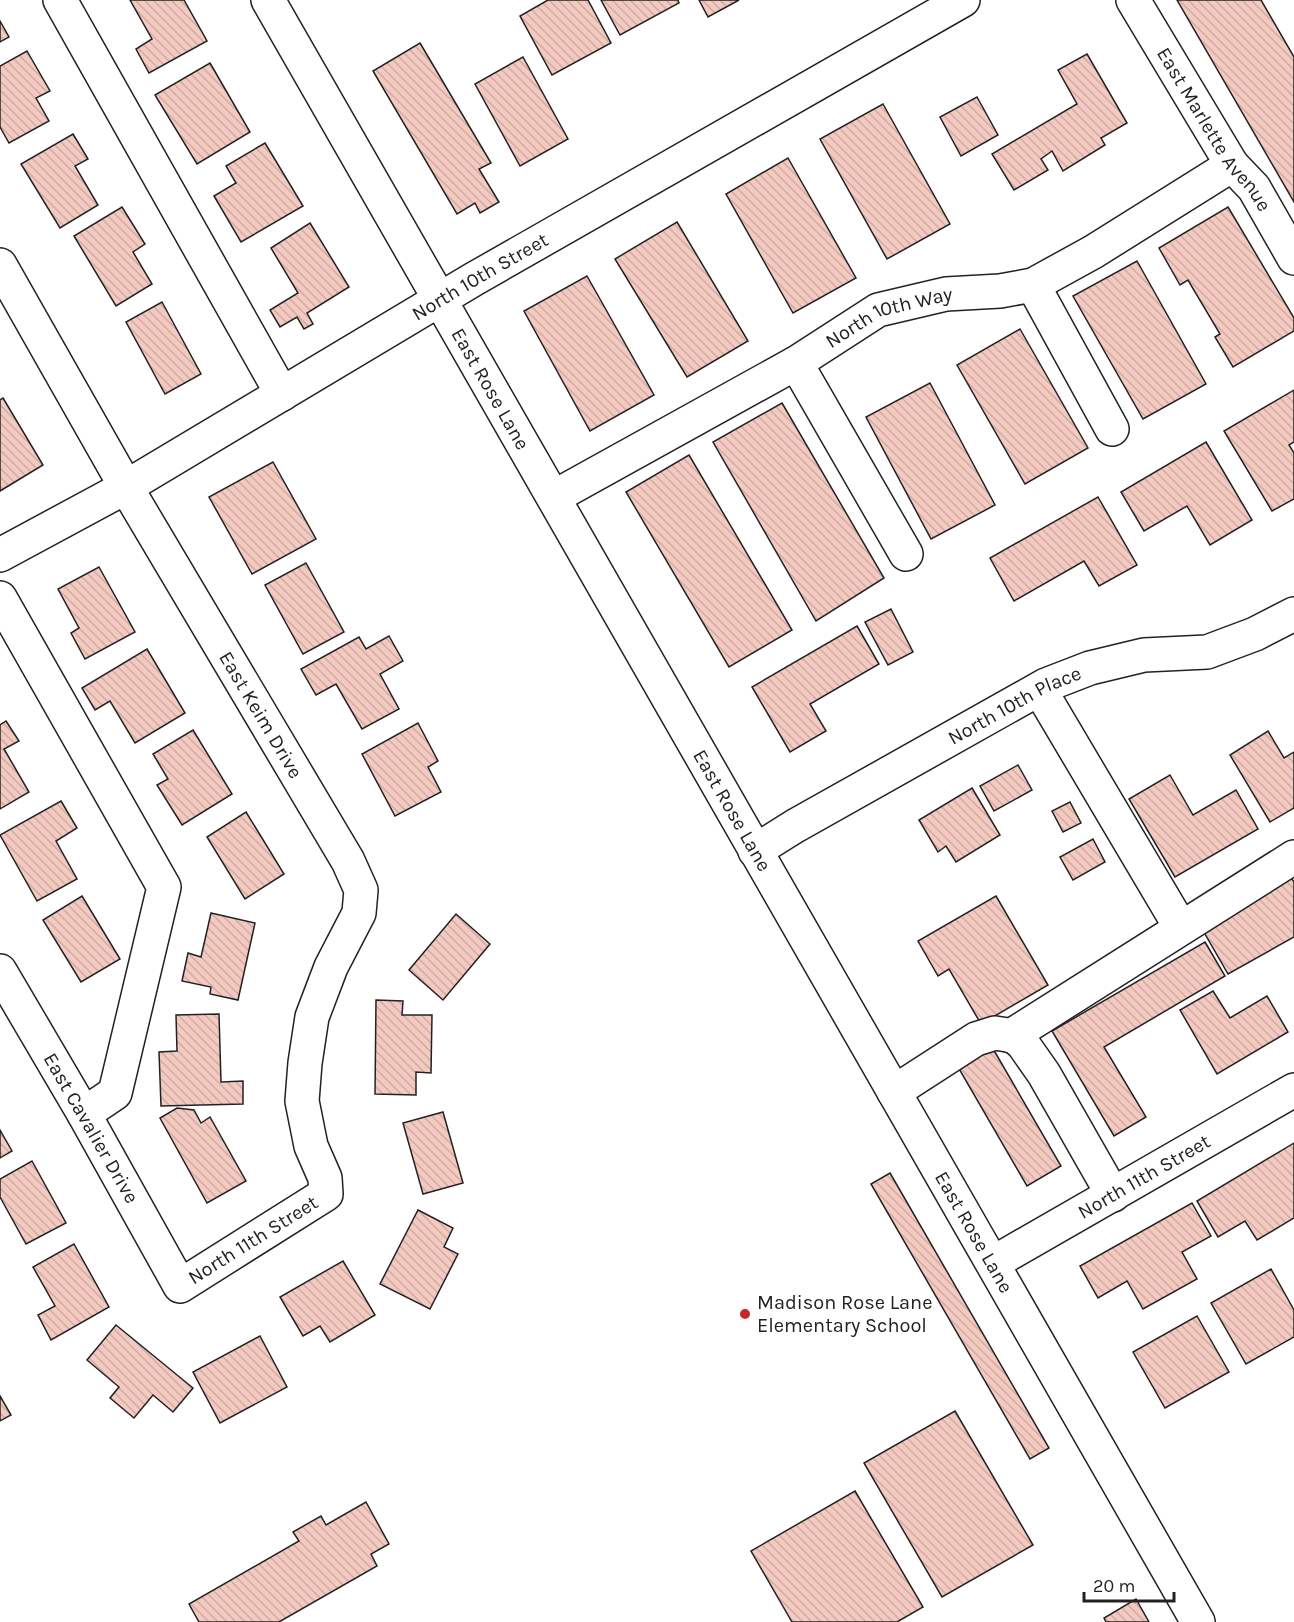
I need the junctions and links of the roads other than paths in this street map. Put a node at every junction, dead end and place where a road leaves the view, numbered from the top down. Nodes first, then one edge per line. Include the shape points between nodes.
1 (60, 0) edge
2 (268, 0) edge
3 (963, 0) edge
4 (1133, 0) edge
5 (1232, 165) junction
6 (1294, 258) edge
7 (0, 265) edge
8 (1033, 285) junction
9 (441, 298) junction
10 (796, 363) junction
11 (282, 394) junction
12 (1112, 429) dead end
13 (126, 487) junction
14 (554, 497) junction
15 (906, 554) dead end
16 (0, 555) edge
17 (0, 598) edge
18 (1294, 614) edge
19 (1040, 690) junction
20 (755, 851) junction
21 (1294, 857) edge
22 (1181, 928) junction
23 (0, 972) edge
24 (1011, 1036) junction
25 (1294, 1090) edge
26 (894, 1092) junction
27 (84, 1114) junction
28 (326, 1194) joint
29 (1113, 1195) junction
30 (993, 1263) junction
31 (180, 1286) joint
32 (1198, 1622) edge

1 - 11 street
2 - 9 street, East Rose Lane
3 - 9 street, North 10th Street
4 - 5 street, East Marlette Avenue
5 - 6 street, East Marlette Avenue via 1254,188
5 - 8 street, North 10th Way via 1094,252
7 - 13 street, East Keim Drive
8 - 10 street, North 10th Way via 946,294 878,310
8 - 12 street
9 - 11 street, North 10th Street
9 - 14 street, East Rose Lane
10 - 14 street, North 10th Way
10 - 15 street
11 - 13 street, North 10th Street
13 - 16 street, North 10th Street
13 - 28 street, East Keim Drive via 348,861 361,890 359,913 312,1017 304,1063 302,1101 310,1146 325,1178
14 - 20 street, East Rose Lane
17 - 27 street via 164,887 115,1093
18 - 19 street, North 10th Place via 1207,652 1144,655 1090,668
19 - 20 street, North 10th Place
19 - 22 street
20 - 26 street, East Rose Lane
21 - 22 street
22 - 24 street
23 - 27 street, East Cavalier Drive
24 - 26 street via 995,1033 976,1040
24 - 29 street via 1023,1044 1044,1074
25 - 29 street, North 11th Street
26 - 30 street, East Rose Lane
27 - 31 street, East Cavalier Drive
28 - 31 street, North 11th Street
29 - 30 street, North 11th Street
30 - 32 street, East Rose Lane

